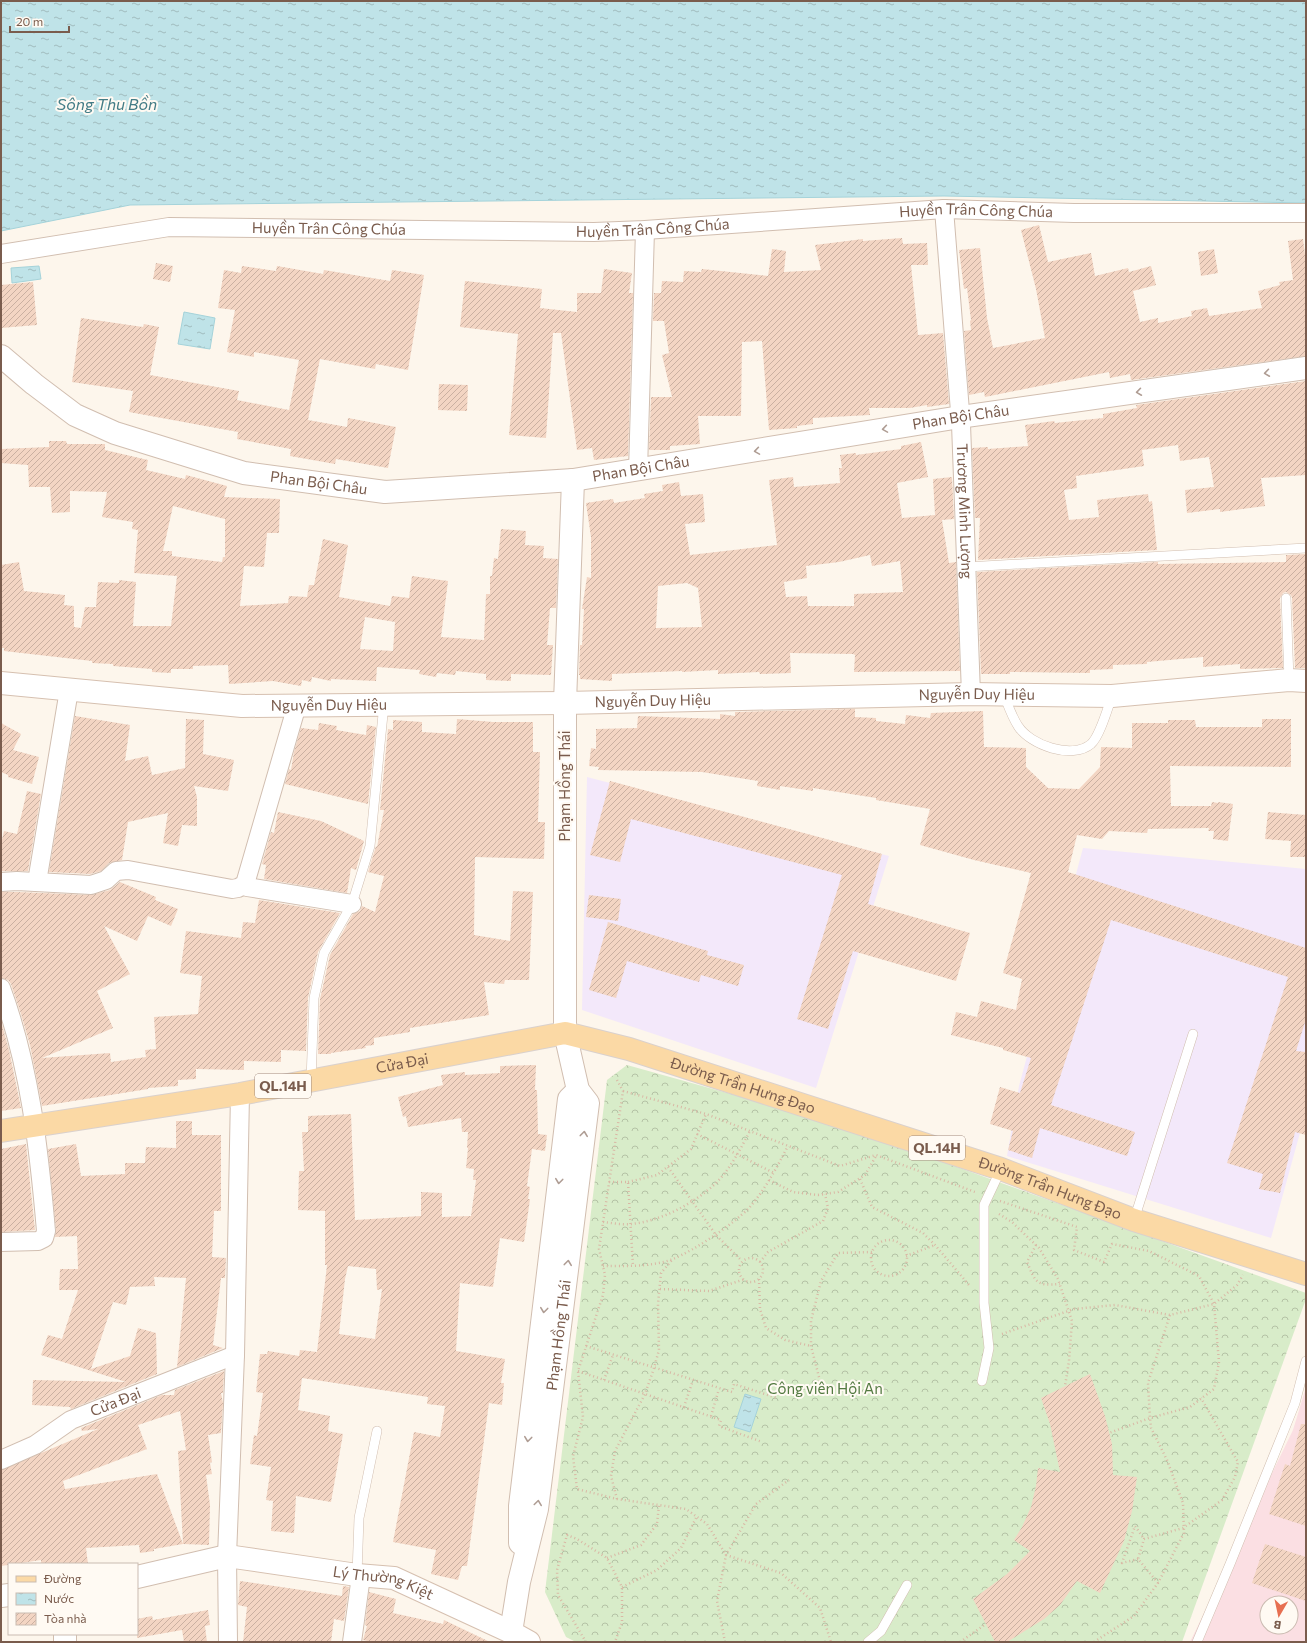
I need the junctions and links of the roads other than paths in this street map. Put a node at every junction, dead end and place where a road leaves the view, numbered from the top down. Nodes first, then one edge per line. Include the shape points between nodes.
1 (944, 209) junction
2 (1306, 213) edge
3 (645, 230) junction
4 (1, 254) edge
5 (1, 356) edge
6 (1306, 368) edge
7 (960, 417) junction
8 (638, 470) junction
9 (574, 480) junction
10 (1306, 548) edge
11 (966, 567) junction
12 (1286, 598) dead end
13 (1297, 680) edge
14 (1, 683) edge
15 (69, 690) junction
16 (971, 694) junction
17 (1004, 695) junction
18 (1112, 696) junction
19 (565, 703) junction
20 (384, 704) junction
21 (297, 705) junction
22 (1, 882) edge
23 (37, 882) junction
24 (245, 884) junction
25 (352, 904) junction
26 (1, 988) edge
27 (564, 1033) junction
28 (1193, 1034) dead end
29 (311, 1081) junction
30 (240, 1094) junction
31 (35, 1125) junction
32 (1, 1131) edge
33 (1001, 1169) junction
34 (1134, 1220) junction
35 (1, 1242) edge
36 (1305, 1271) edge
37 (235, 1355) junction
38 (1306, 1361) edge
39 (982, 1381) dead end
40 (377, 1430) dead end
41 (1, 1460) edge
42 (227, 1556) junction
43 (359, 1576) junction
44 (138, 1577) edge
45 (907, 1585) dead end
46 (520, 1637) edge
47 (228, 1642) edge
48 (352, 1642) edge
49 (868, 1642) edge
50 (1196, 1642) edge

1 - 2 street, Huyền Trân Công Chúa via 1074,213
1 - 3 street, Huyền Trân Công Chúa
1 - 7 street, Trương Minh Lượng
3 - 4 street, Huyền Trân Công Chúa via 594,232 169,227
3 - 8 street
5 - 9 street, Phan Bội Châu via 75,414 115,433 244,473 385,492
6 -> 7 street, Phan Bội Châu
7 -> 8 street, Phan Bội Châu
7 - 11 street, Trương Minh Lượng
8 - 9 street, Phan Bội Châu
9 - 19 street, Phạm Hồng Thái
10 - 11 lane
11 - 16 street, Trương Minh Lượng
12 - 13 lane
13 - 18 street, Nguyễn Duy Hiệu
14 - 15 street, Nguyễn Duy Hiệu
15 - 21 street, Nguyễn Duy Hiệu via 242,706
15 - 23 street
16 - 17 street, Nguyễn Duy Hiệu
16 - 19 street, Nguyễn Duy Hiệu
17 - 18 street, Nguyễn Duy Hiệu
17 - 18 lane via 1018,727 1039,745 1059,750 1078,750 1092,743
19 - 20 street, Nguyễn Duy Hiệu
19 - 27 street, Phạm Hồng Thái
20 - 21 street, Nguyễn Duy Hiệu
20 - 25 lane via 370,846
21 - 24 street
22 - 23 street
23 - 24 street via 91,885 106,880 116,871 128,870 232,889
24 - 25 street via 248,887
25 - 29 lane via 324,953 314,998
26 - 31 street via 25,1068
27 - 29 main road, Cửa Đại / QL.14H
27 - 33 main road, Đường Trần Hưng Đạo / QL.14H via 629,1049
27 - 46 street, Phạm Hồng Thái via 578,1090 569,1099 550,1338 520,1506
28 - 34 lane
29 - 30 main road, Cửa Đại / QL.14H
30 - 31 main road, Cửa Đại / QL.14H
30 - 37 street
31 - 32 main road, Cửa Đại / QL.14H
31 - 35 street via 43,1189 45,1236 38,1241
33 - 34 main road, Đường Trần Hưng Đạo / QL.14H
33 - 39 lane via 986,1201 984,1303 989,1348
34 - 36 main road, Đường Trần Hưng Đạo / QL.14H
37 - 41 street, Cửa Đại via 71,1420 35,1445
37 - 42 street
38 - 50 lane via 1295,1402
40 - 43 lane via 359,1518
42 - 43 street, Lý Thường Kiệt
42 - 44 street
42 - 47 street
43 - 46 street, Lý Thường Kiệt via 394,1578
43 - 48 street
45 - 49 lane via 881,1631

